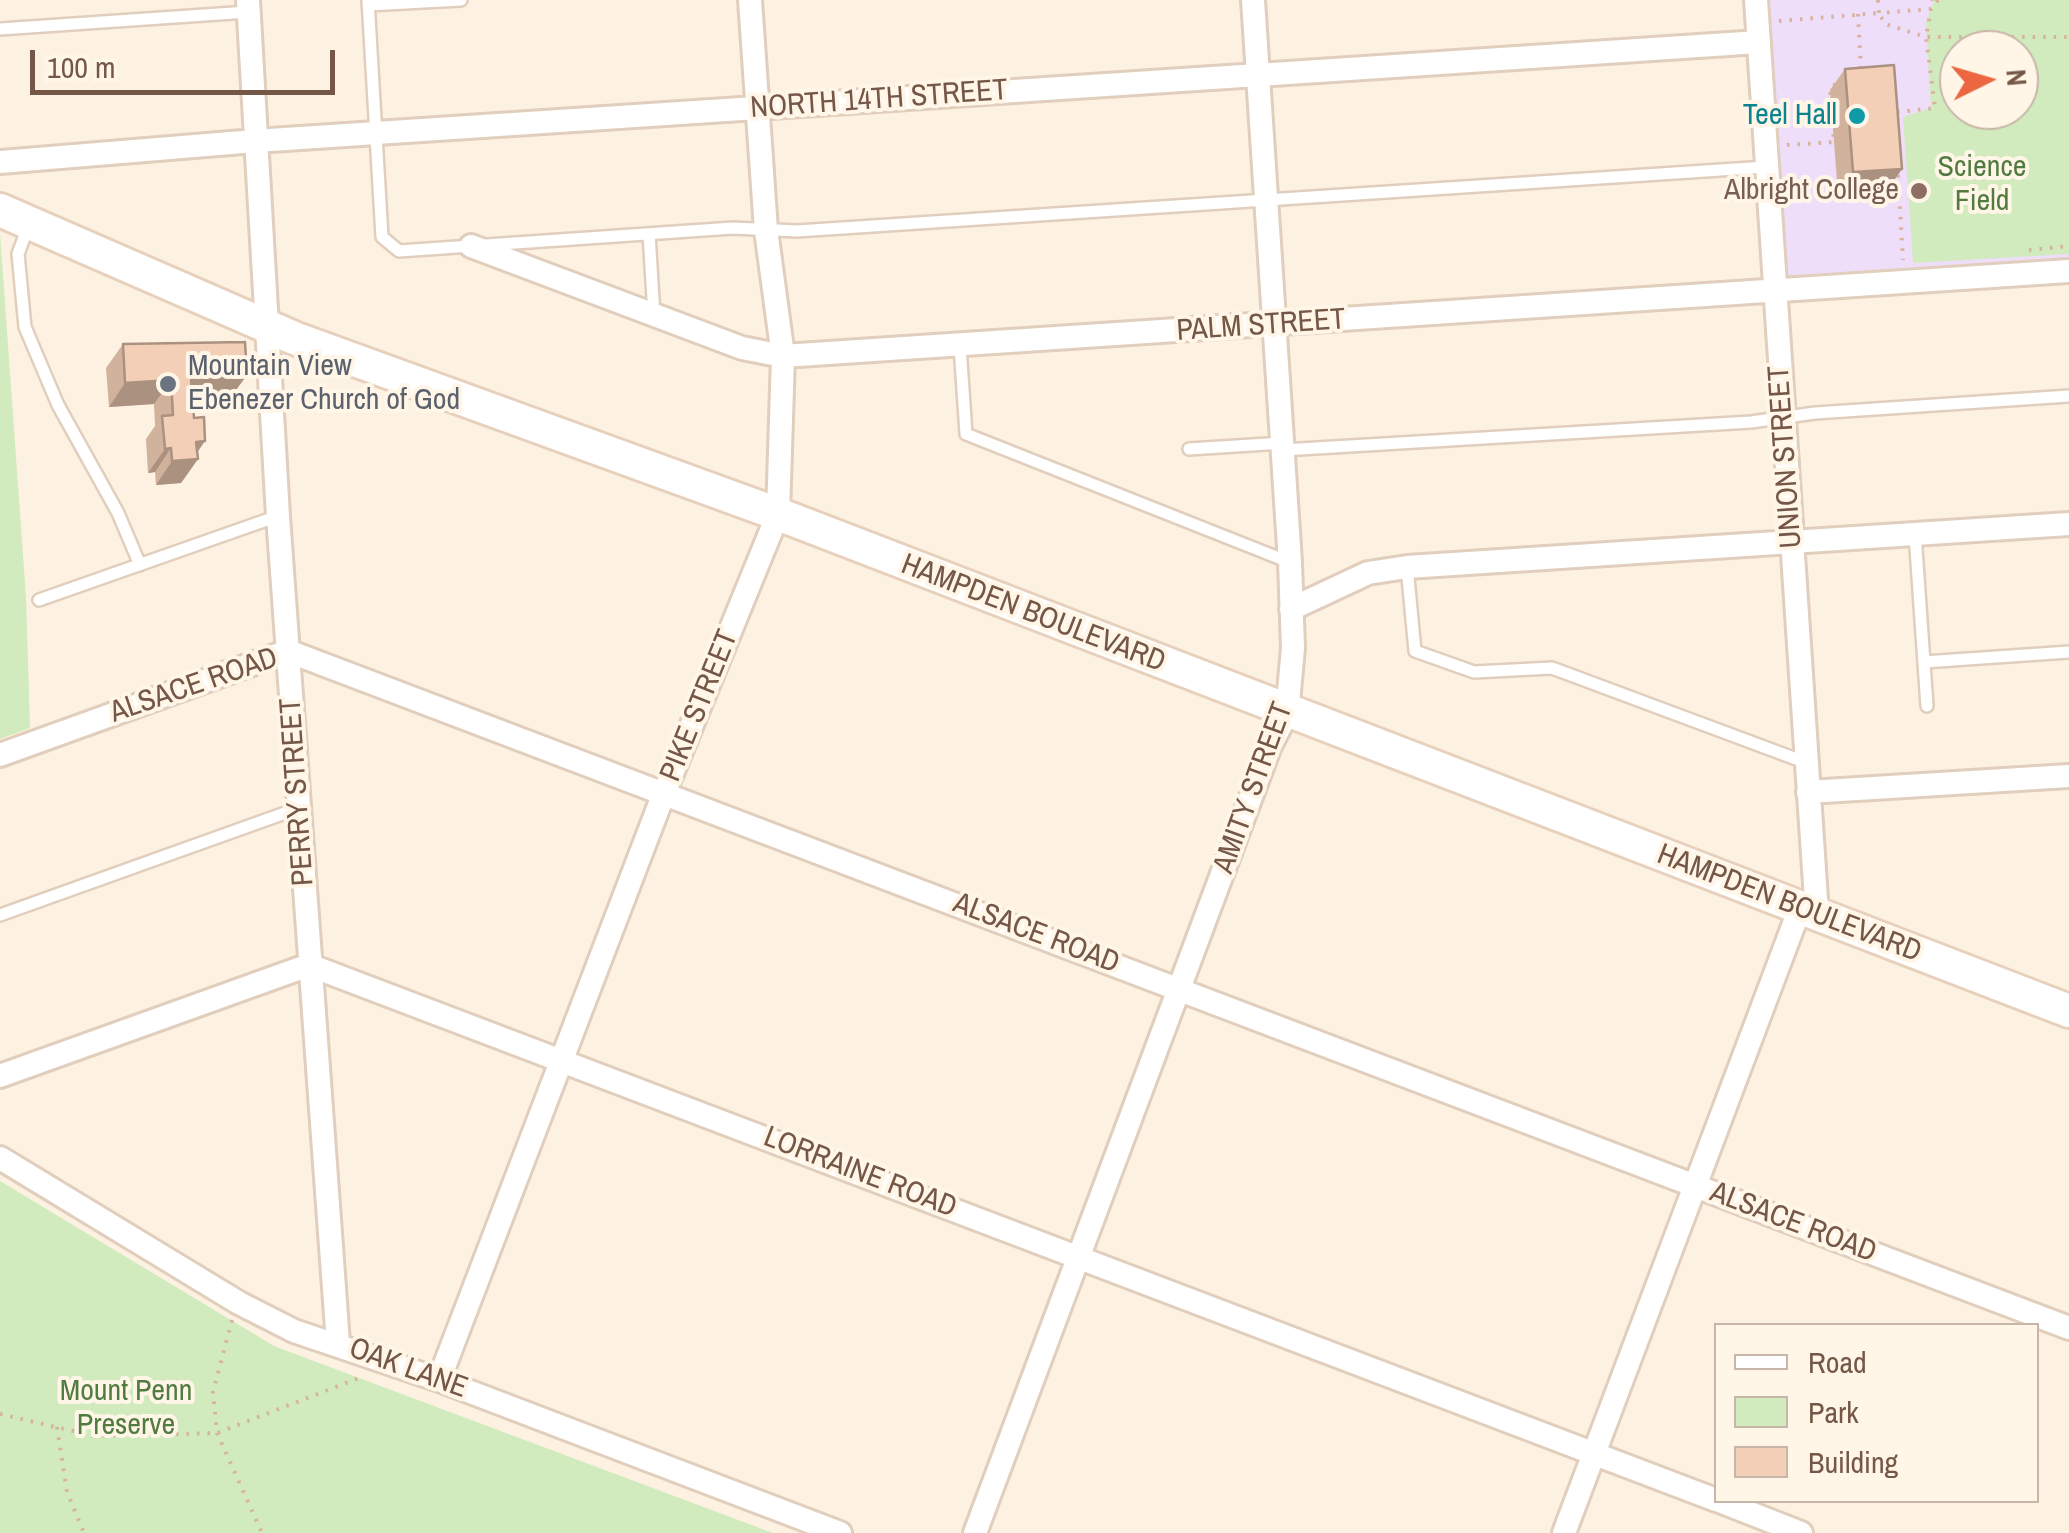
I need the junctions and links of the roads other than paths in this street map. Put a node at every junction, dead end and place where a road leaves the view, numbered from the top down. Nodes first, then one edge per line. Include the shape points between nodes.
1 (462, 0) edge
2 (750, 0) edge
3 (1253, 0) edge
4 (1756, 0) edge
5 (368, 2) edge
6 (248, 6) edge
7 (0, 28) edge
8 (1769, 40) junction
9 (1258, 75) junction
10 (758, 108) junction
11 (376, 133) junction
12 (256, 141) junction
13 (0, 162) edge
14 (1766, 167) junction
15 (1266, 200) junction
16 (14, 216) edge
17 (766, 230) junction
18 (649, 234) junction
19 (470, 246) junction
20 (2069, 271) edge
21 (1774, 292) junction
22 (654, 315) junction
23 (1275, 325) junction
24 (266, 326) junction
25 (960, 346) junction
26 (783, 356) junction
27 (2069, 396) edge
28 (1783, 417) junction
29 (1283, 447) junction
30 (1189, 449) dead end
31 (778, 514) junction
32 (278, 516) junction
33 (2069, 524) edge
34 (1915, 534) junction
35 (1792, 542) junction
36 (1290, 562) junction
37 (140, 566) junction
38 (1408, 567) junction
39 (39, 600) dead end
40 (1291, 608) junction
41 (288, 652) junction
42 (2069, 652) edge
43 (1924, 662) junction
44 (1927, 706) dead end
45 (1287, 713) junction
46 (0, 755) edge
47 (1806, 763) junction
48 (2069, 776) edge
49 (1808, 792) junction
50 (664, 793) junction
51 (299, 808) junction
52 (1809, 911) junction
53 (0, 915) edge
54 (309, 964) junction
55 (1180, 989) junction
56 (2069, 1011) edge
57 (563, 1061) junction
58 (0, 1076) edge
59 (0, 1158) edge
60 (1696, 1185) junction
61 (1078, 1256) junction
62 (2069, 1328) edge
63 (338, 1343) junction
64 (439, 1380) junction
65 (1594, 1454) junction
66 (1714, 1499) edge
67 (1725, 1503) edge
68 (840, 1533) edge
69 (975, 1533) edge
70 (1564, 1533) edge
71 (1801, 1533) edge

1 - 5 lane
2 - 10 street, PIKE STREET
3 - 9 street, AMITY STREET
4 - 8 street, UNION STREET
5 - 11 lane
6 - 7 lane
6 - 12 street, PERRY STREET
8 - 9 street, NORTH 14TH STREET
8 - 14 street, UNION STREET
9 - 10 street, NORTH 14TH STREET
9 - 15 street, AMITY STREET
10 - 11 street, NORTH 14TH STREET
10 - 17 street, PIKE STREET
11 - 12 street, NORTH 14TH STREET
11 - 19 lane via 382,237 400,250
12 - 13 street, NORTH 14TH STREET
12 - 24 street, PERRY STREET
14 - 15 lane
14 - 21 street, UNION STREET
15 - 17 lane
15 - 23 street, AMITY STREET
16 - 24 main road, HAMPDEN BOULEVARD
16 - 37 lane via 25,327
17 - 18 lane
17 - 26 street, PIKE STREET
18 - 19 lane
18 - 22 lane
19 - 22 street, PALM STREET
20 - 21 street, PALM STREET
21 - 23 street, PALM STREET
21 - 28 street, UNION STREET
22 - 26 street, PALM STREET
23 - 25 street, PALM STREET
23 - 29 street, AMITY STREET
24 - 31 main road, HAMPDEN BOULEVARD
24 - 32 street, PERRY STREET
25 - 26 street, PALM STREET
25 - 36 lane via 966,434
26 - 31 street, PIKE STREET
27 - 28 lane
28 - 29 lane
28 - 35 street, UNION STREET
29 - 30 lane
29 - 36 street, AMITY STREET
31 - 45 main road, HAMPDEN BOULEVARD
31 - 50 street, PIKE STREET
32 - 37 lane
32 - 41 street, PERRY STREET
33 - 34 street
34 - 35 street
34 - 43 lane
35 - 38 street
35 - 47 street, UNION STREET
36 - 40 street, AMITY STREET
37 - 39 lane
38 - 40 street via 1368,573
38 - 47 lane via 1415,651 1474,672 1552,668
40 - 45 street, AMITY STREET
41 - 46 street, ALSACE ROAD
41 - 50 street, ALSACE ROAD
41 - 51 street, PERRY STREET
42 - 43 lane
43 - 44 lane
45 - 52 main road, HAMPDEN BOULEVARD
45 - 55 street, AMITY STREET
47 - 49 street, UNION STREET
48 - 49 street
49 - 52 street, UNION STREET
50 - 55 street, ALSACE ROAD
50 - 57 street, PIKE STREET
51 - 53 lane
51 - 54 street, PERRY STREET
52 - 56 main road, HAMPDEN BOULEVARD
52 - 60 street, UNION STREET
54 - 57 street, LORRAINE ROAD
54 - 58 street
54 - 63 street, PERRY STREET
55 - 60 street, ALSACE ROAD
55 - 61 street, AMITY STREET
57 - 61 street, LORRAINE ROAD
57 - 64 street, PIKE STREET
59 - 63 street, OAK LANE via 239,1303
60 - 62 street, ALSACE ROAD
60 - 65 street, UNION STREET
61 - 65 street, LORRAINE ROAD
61 - 69 street, AMITY STREET
63 - 64 street, OAK LANE
64 - 68 street, OAK LANE
65 - 66 street, LORRAINE ROAD
65 - 70 street, UNION STREET
67 - 71 street, LORRAINE ROAD

